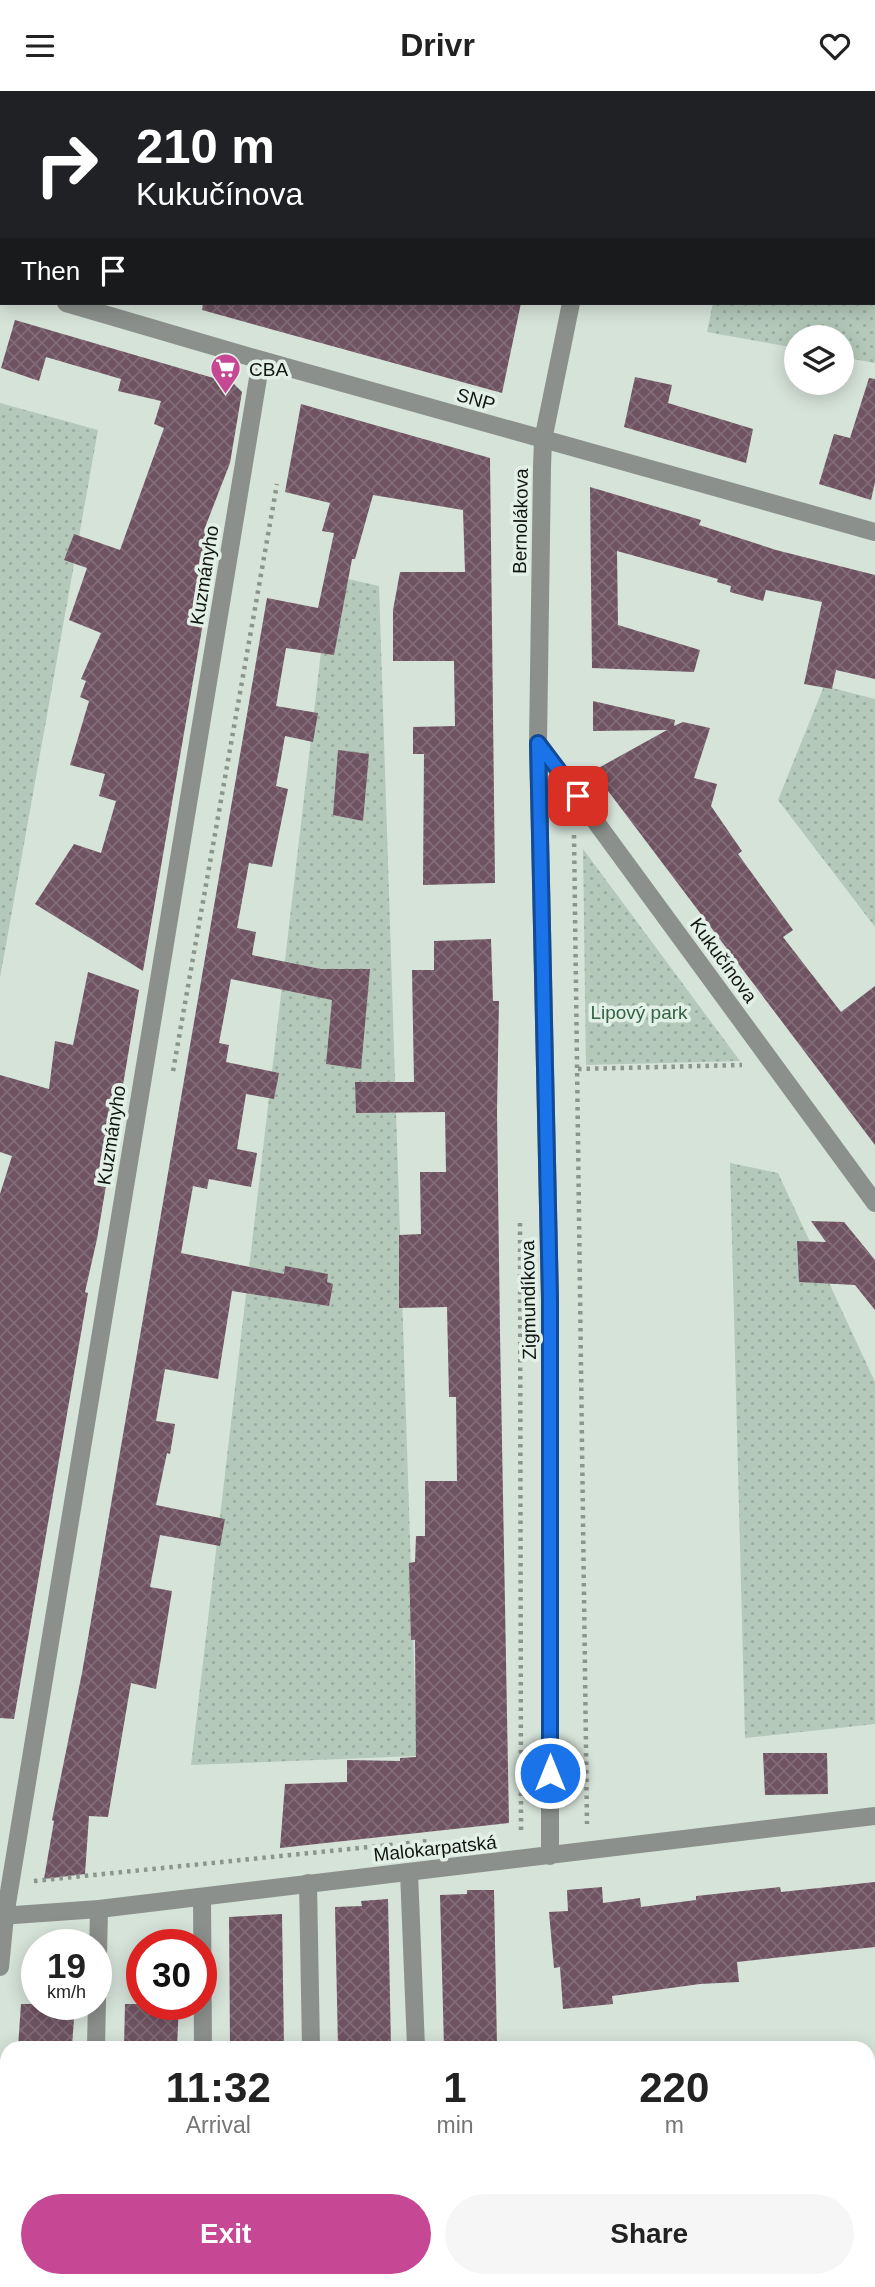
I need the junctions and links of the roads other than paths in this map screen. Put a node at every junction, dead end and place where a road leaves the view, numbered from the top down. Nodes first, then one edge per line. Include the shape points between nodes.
1 (73, 305) edge
2 (571, 305) edge
3 (261, 361) junction
4 (543, 440) junction
5 (875, 532) edge
6 (538, 743) junction
7 (875, 1203) edge
8 (875, 1816) edge
9 (550, 1856) junction
10 (409, 1872) junction
11 (308, 1884) junction
12 (202, 1897) junction
13 (99, 1909) junction
14 (3, 1916) edge
15 (0, 1967) edge
16 (96, 2041) edge
17 (203, 2041) edge
18 (311, 2041) edge
19 (416, 2041) edge

1 - 3 street, SNP
2 - 4 street, Bernolákova
3 - 4 street, SNP
3 - 14 street, Kuzmányho
4 - 5 street, SNP
4 - 6 street, Bernolákova
6 - 7 street, Kukučínova
6 - 9 street, Zigmundíkova via 550,1300
8 - 9 street, Malokarpatská
9 - 10 street, Malokarpatská
10 - 11 street, Malokarpatská
10 - 19 street
11 - 12 street, Malokarpatská
11 - 18 street
12 - 13 street, Malokarpatská
12 - 17 street
13 - 14 street, Malokarpatská
13 - 16 street
14 - 15 street, Kuzmányho

